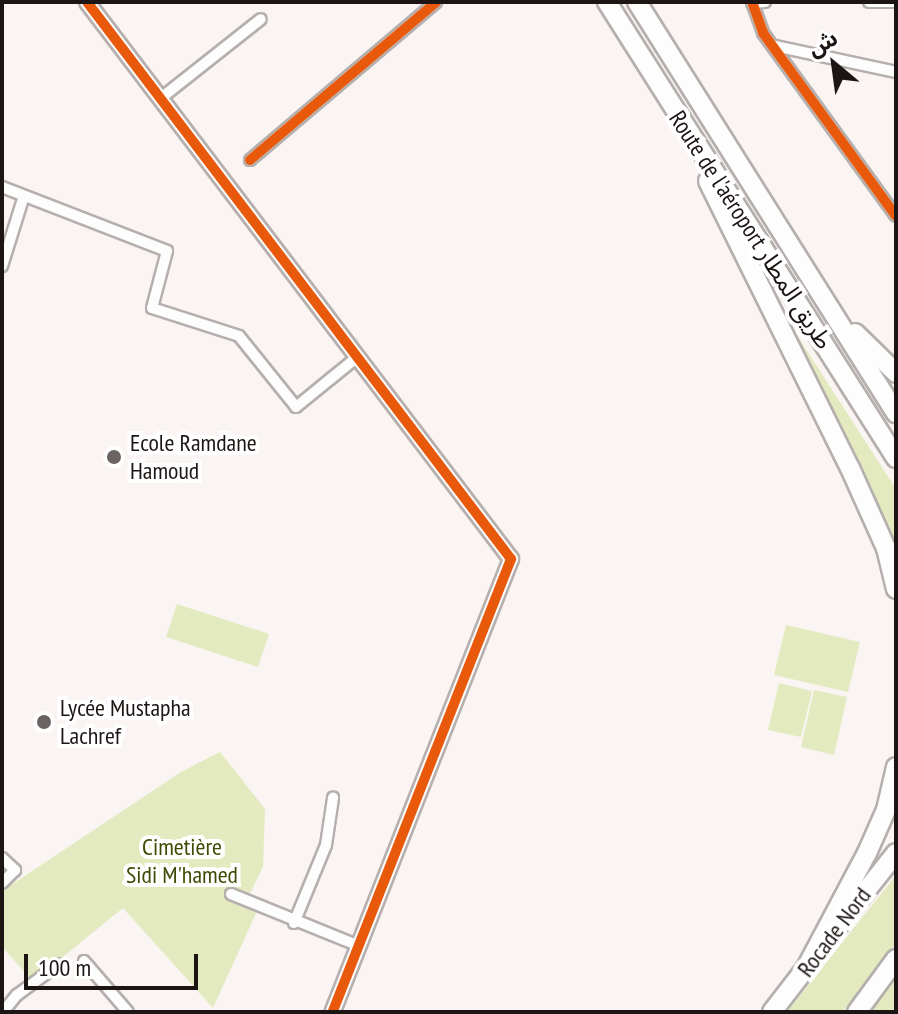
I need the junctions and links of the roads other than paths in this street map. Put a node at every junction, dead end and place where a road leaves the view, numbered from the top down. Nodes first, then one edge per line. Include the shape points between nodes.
1 (87, 2) edge
2 (436, 2) edge
3 (600, 2) edge
4 (607, 2) edge
5 (637, 2) edge
6 (647, 2) edge
7 (765, 2) edge
8 (869, 2) edge
9 (896, 2) edge
10 (752, 3) edge
11 (261, 19) dead end
12 (650, 23) junction
13 (622, 26) junction
14 (775, 46) junction
15 (896, 72) edge
16 (161, 98) junction
17 (676, 113) junction
18 (250, 160) dead end
19 (2, 187) edge
20 (24, 196) junction
21 (896, 216) edge
22 (2, 266) edge
23 (829, 306) junction
24 (356, 358) junction
25 (896, 373) edge
26 (896, 413) edge
27 (896, 458) edge
28 (896, 589) edge
29 (896, 767) edge
30 (333, 798) dead end
31 (896, 853) edge
32 (2, 858) edge
33 (2, 883) edge
34 (231, 894) dead end
35 (294, 923) junction
36 (359, 946) junction
37 (896, 959) edge
38 (84, 961) dead end
39 (59, 964) dead end
40 (806, 968) junction
41 (3, 1012) edge
42 (128, 1012) edge
43 (333, 1012) edge
44 (772, 1012) edge
45 (857, 1012) edge

1 - 16 street
2 - 18 street
3 - 13 highway
4 - 13 highway, Route de l'aéroport طريق المطار
5 - 12 highway, Route de l'aéroport طريق المطار
6 - 12 highway
7 - 10 street
8 - 9 street
10 - 14 street via 763,33
11 - 16 street
12 - 23 highway, Route de l'aéroport طريق المطار
13 - 17 highway, Route de l'aéroport طريق المطار
14 - 15 street
14 - 21 street
16 - 24 street
17 - 27 highway, Route de l'aéroport طريق المطار
17 - 28 highway via 850,468 886,548
19 - 20 street
20 - 22 street
20 - 24 street via 167,251 152,308 239,336 296,407
23 - 25 highway
23 - 26 highway, Route de l'aéroport طريق المطار
24 - 36 street via 511,559
29 - 40 highway via 886,810 867,853
30 - 35 street via 326,845
31 - 40 highway, Rocade Nord
32 - 33 street via 15,867
34 - 35 street
35 - 36 street
36 - 43 street
37 - 45 highway
38 - 42 street
39 - 41 street
40 - 44 highway, Rocade Nord

